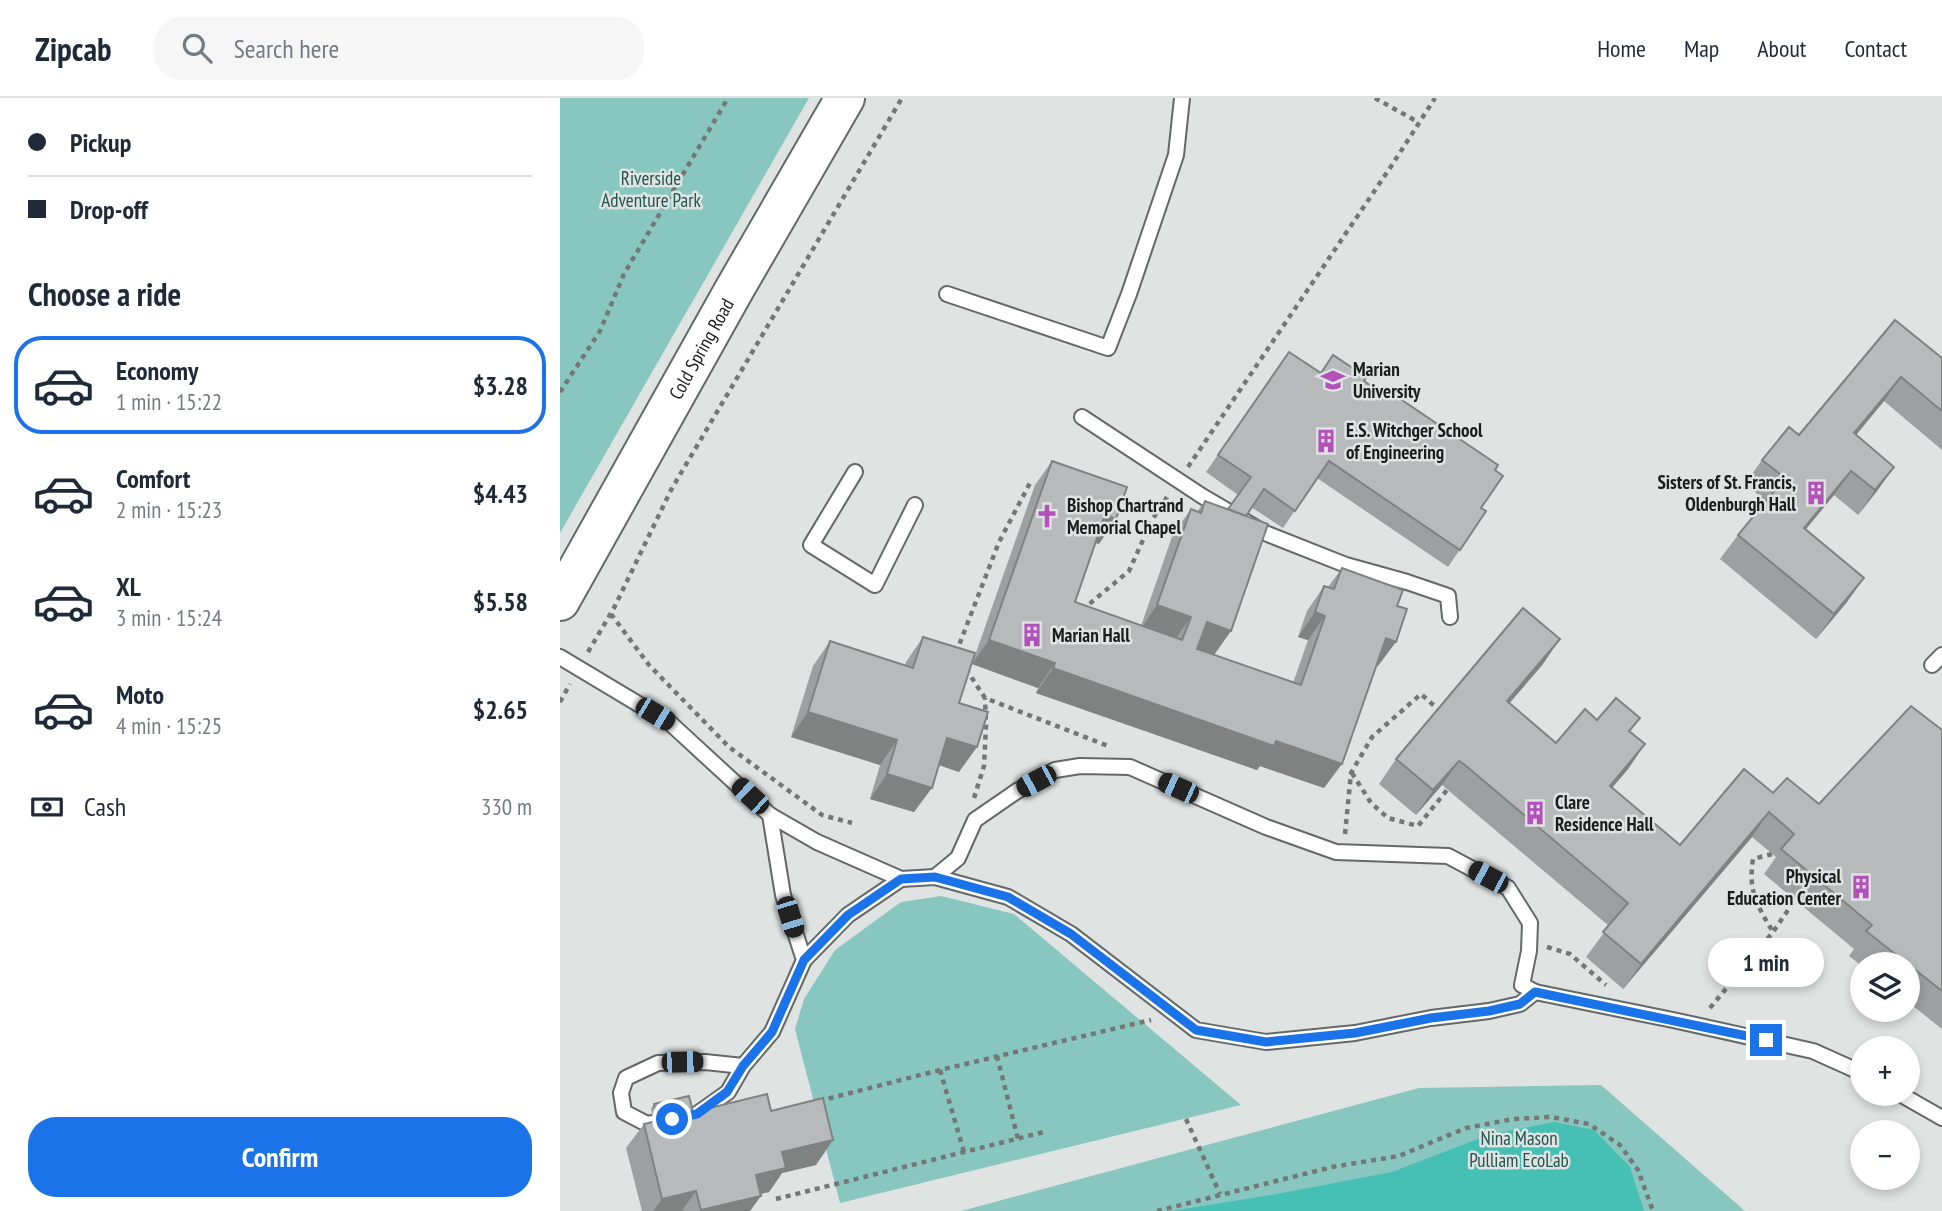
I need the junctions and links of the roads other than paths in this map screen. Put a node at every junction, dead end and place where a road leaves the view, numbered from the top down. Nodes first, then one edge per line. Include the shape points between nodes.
1 (845, 98) edge
2 (1182, 98) edge
3 (947, 294) dead end
4 (1082, 417) dead end
5 (855, 472) dead end
6 (915, 505) dead end
7 (560, 601) edge
8 (1450, 617) dead end
9 (560, 657) edge
10 (770, 815) junction
11 (935, 877) junction
12 (901, 879) junction
13 (804, 960) junction
14 (1535, 992) junction
15 (743, 1066) junction
16 (1850, 1068) edge
17 (1920, 1105) edge
18 (1942, 1118) edge

1 - 7 street, Cold Spring Road
2 - 3 lane via 1176,155 1108,348
4 - 8 lane via 1265,533 1346,565 1448,596
5 - 6 lane via 811,545 875,585
9 - 10 lane via 670,723
10 - 12 lane via 817,842
10 - 13 lane via 783,895
11 - 12 lane
11 - 14 lane via 1008,897 1071,934 1196,1030 1266,1042 1355,1033 1520,1004
11 - 14 lane via 958,858 975,820 1017,791 1055,770 1130,767 1266,827 1336,852 1448,856 1508,888 1530,923 1522,985
12 - 13 lane via 848,915
13 - 15 lane via 772,1032
14 - 16 lane via 1813,1051
15 - 15 lane via 658,1063 626,1078 621,1093 624,1112 647,1124 697,1114 727,1092
17 - 18 lane

